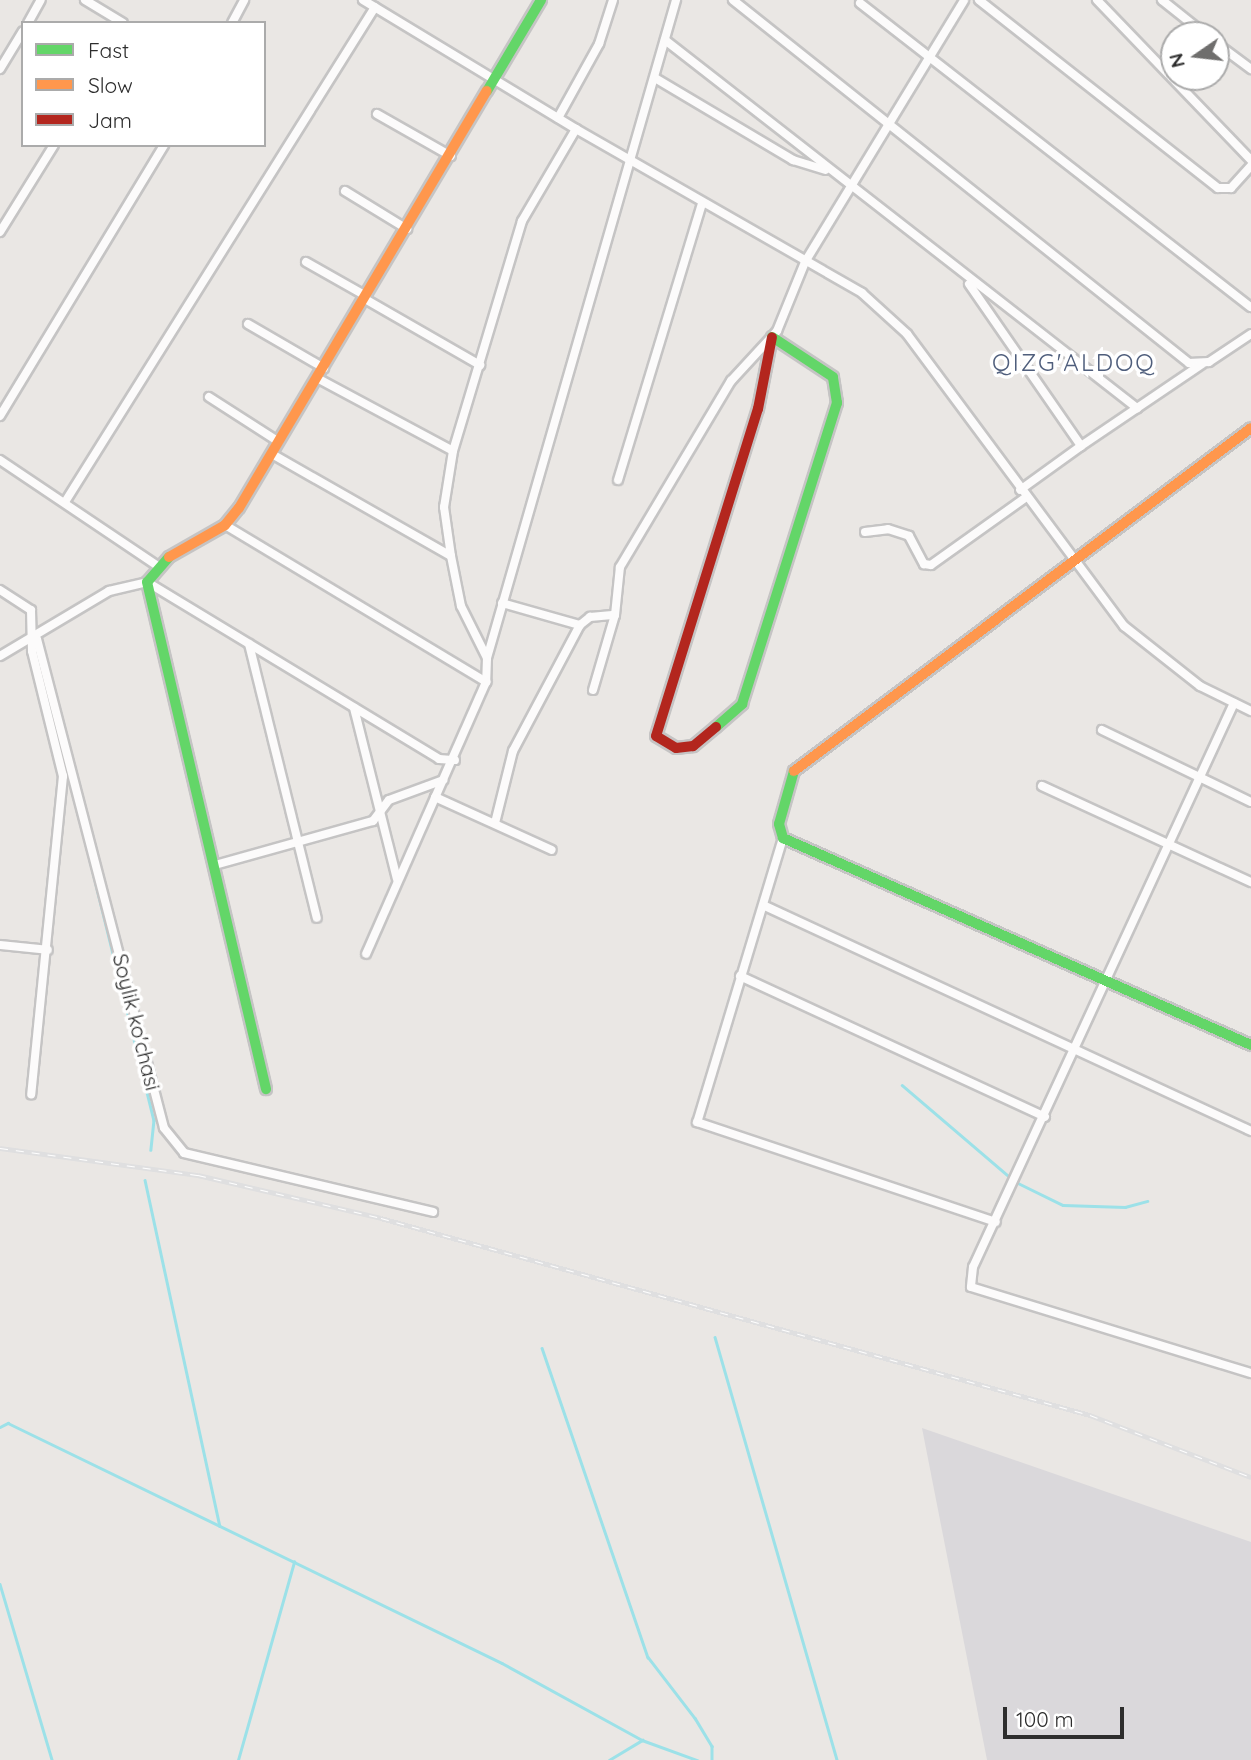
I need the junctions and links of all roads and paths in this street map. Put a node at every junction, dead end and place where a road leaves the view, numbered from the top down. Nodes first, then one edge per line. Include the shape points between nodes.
1 (41, 0) edge
2 (85, 0) edge
3 (244, 0) edge
4 (363, 0) edge
5 (541, 0) edge
6 (613, 0) edge
7 (676, 0) edge
8 (733, 0) edge
9 (964, 0) edge
10 (979, 0) edge
11 (1097, 0) edge
12 (1162, 0) edge
13 (860, 4) dead end
14 (375, 8) junction
15 (28, 21) edge
16 (120, 21) edge
17 (233, 21) edge
18 (1188, 21) edge
19 (21, 34) edge
20 (665, 40) junction
21 (1230, 53) edge
22 (928, 58) junction
23 (0, 69) edge
24 (1251, 69) edge
25 (654, 78) junction
26 (496, 79) junction
27 (377, 114) dead end
28 (558, 118) junction
29 (887, 122) junction
30 (576, 129) junction
31 (53, 147) edge
32 (163, 147) edge
33 (450, 156) junction
34 (1251, 160) edge
35 (631, 162) junction
36 (1251, 166) edge
37 (826, 170) junction
38 (849, 187) junction
39 (345, 191) dead end
40 (702, 203) junction
41 (407, 229) junction
42 (0, 232) edge
43 (306, 262) dead end
44 (805, 262) junction
45 (966, 279) junction
46 (365, 298) junction
47 (1251, 307) edge
48 (248, 324) dead end
49 (1251, 334) edge
50 (772, 337) junction
51 (1202, 364) junction
52 (480, 365) junction
53 (324, 368) junction
54 (317, 378) junction
55 (209, 397) dead end
56 (1137, 408) junction
57 (0, 416) edge
58 (1251, 428) edge
59 (279, 442) junction
60 (1081, 446) junction
61 (453, 451) junction
62 (272, 454) junction
63 (0, 460) edge
64 (618, 480) dead end
65 (1022, 494) junction
66 (65, 502) junction
67 (225, 526) junction
68 (865, 532) dead end
69 (451, 556) junction
70 (1068, 558) junction
71 (156, 565) junction
72 (147, 582) junction
73 (0, 590) edge
74 (502, 603) junction
75 (615, 615) junction
76 (580, 625) junction
77 (35, 640) junction
78 (249, 644) junction
79 (0, 656) edge
80 (487, 658) junction
81 (486, 681) junction
82 (593, 690) dead end
83 (1234, 703) junction
84 (354, 708) junction
85 (1251, 711) edge
86 (1102, 730) dead end
87 (456, 760) junction
88 (74, 774) junction
89 (63, 776) junction
90 (1201, 779) junction
91 (443, 780) junction
92 (1042, 786) dead end
93 (435, 797) junction
94 (1251, 802) edge
95 (378, 814) junction
96 (495, 823) junction
97 (783, 838) junction
98 (300, 845) junction
99 (1172, 845) junction
100 (552, 850) dead end
101 (215, 865) junction
102 (397, 879) junction
103 (1251, 882) edge
104 (765, 905) junction
105 (317, 918) dead end
106 (0, 945) edge
107 (48, 950) junction
108 (366, 954) dead end
109 (740, 976) junction
110 (1107, 980) junction
111 (1251, 1045) edge
112 (1076, 1052) junction
113 (266, 1089) dead end
114 (31, 1094) dead end
115 (1045, 1117) junction
116 (1251, 1131) edge
117 (433, 1212) dead end
118 (996, 1222) junction
119 (1251, 1373) edge

1 - 15 street
2 - 16 street
3 - 17 street
4 - 14 street
5 - 26 street
6 - 28 street via 599,44
7 - 20 street
8 - 29 street
9 - 22 street
10 - 36 street via 1217,188 1231,188
11 - 34 street
12 - 18 street
13 - 22 street
14 - 26 street
14 - 66 street
19 - 23 street
20 - 25 street
20 - 37 street
21 - 24 street
22 - 29 street
22 - 47 street
25 - 35 street
25 - 37 street via 793,160
26 - 28 street
26 - 33 street
27 - 33 street
28 - 30 street
29 - 38 street
29 - 51 street via 1189,363
30 - 35 street
30 - 52 street via 522,221
31 - 42 street
32 - 57 street
33 - 41 street
35 - 40 street
35 - 74 street
37 - 38 street
38 - 44 street
38 - 45 street
39 - 41 street
40 - 44 street
40 - 64 street
41 - 46 street
43 - 46 street
44 - 50 street
44 - 65 street via 862,293 907,334
45 - 56 street
45 - 60 street
46 - 52 street
46 - 53 street
48 - 53 street
49 - 51 street
50 - 50 street via 833,377 837,403 742,704 693,746 676,748 656,736 657,728 758,409
50 - 75 street via 731,381 647,516 620,567
51 - 56 street
52 - 61 street
53 - 54 street
54 - 59 street
54 - 61 street
55 - 59 street
56 - 60 street
58 - 70 street
59 - 62 street
60 - 65 street
61 - 69 street via 444,507
62 - 67 street
62 - 69 street
63 - 66 street
65 - 68 street via 928,565 909,537 888,529
65 - 70 street
66 - 71 street
67 - 71 street
67 - 81 street
69 - 80 street via 461,606
70 - 83 street via 1124,626 1170,666
70 - 97 street via 794,771 779,824
71 - 72 street
72 - 77 street via 109,591
72 - 78 street
72 - 101 street
73 - 77 street via 31,610
74 - 76 street
74 - 80 street
75 - 76 street via 590,617
75 - 82 street
76 - 96 street via 513,751
77 - 79 street
77 - 88 street, Soylik ko'chasi
77 - 89 street
78 - 84 street
78 - 98 street
80 - 81 street
81 - 87 street
83 - 85 street
83 - 90 street
84 - 87 street via 439,759
84 - 95 street
86 - 90 street
87 - 91 street
88 - 89 street
88 - 117 street, Soylik ko'chasi via 164,1128 184,1153
89 - 107 street
90 - 94 street
90 - 99 street
91 - 93 street
91 - 95 street via 389,800
92 - 99 street
93 - 96 street
93 - 102 street
95 - 98 street
95 - 102 street
96 - 100 street
97 - 104 street
97 - 110 street
98 - 101 street
98 - 105 street
99 - 103 street
99 - 110 street
101 - 113 street via 263,1056
102 - 108 street
104 - 109 street
104 - 112 street
106 - 107 street
107 - 114 street
109 - 115 street
109 - 118 street via 697,1122
110 - 111 street
110 - 112 street
112 - 115 street
112 - 116 street
115 - 118 street
118 - 119 street via 972,1267 971,1286 977,1291

